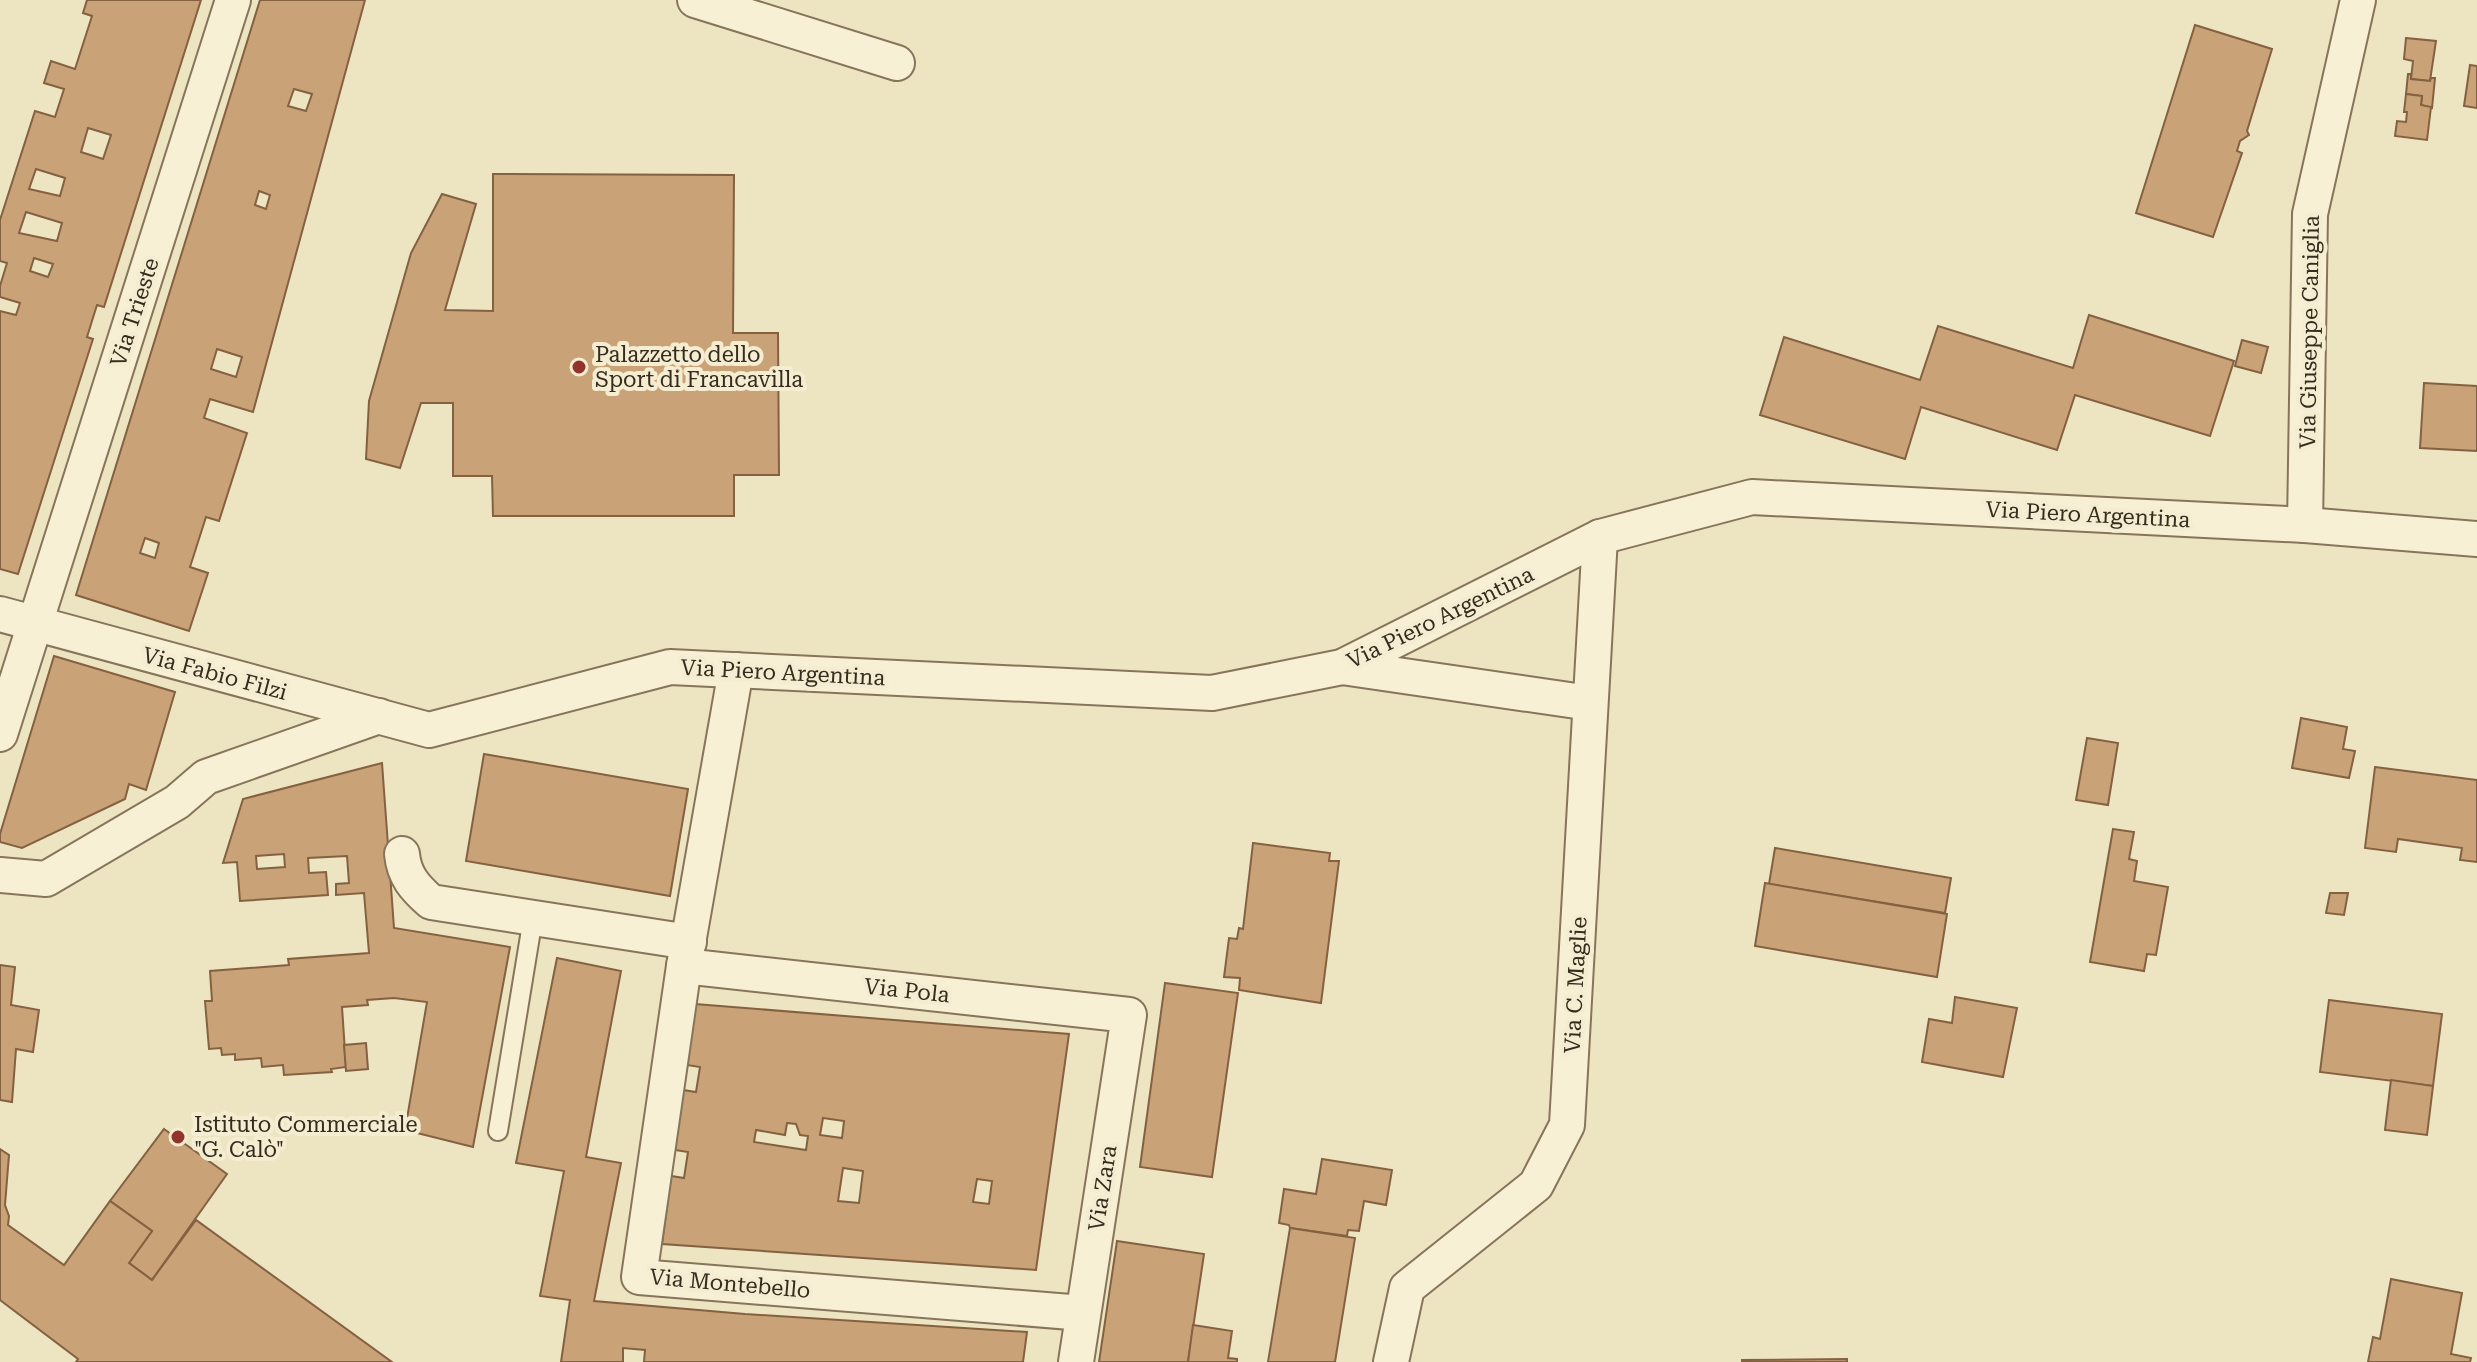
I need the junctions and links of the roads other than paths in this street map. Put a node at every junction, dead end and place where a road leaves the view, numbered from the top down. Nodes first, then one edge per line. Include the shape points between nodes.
1 (233, 0) edge
2 (695, 0) edge
3 (2358, 0) edge
4 (897, 63) dead end
5 (2305, 525) junction
6 (1600, 537) junction
7 (2477, 539) edge
8 (0, 614) edge
9 (35, 625) junction
10 (1342, 667) junction
11 (736, 670) junction
12 (1590, 703) junction
13 (379, 716) junction
14 (429, 730) joint
15 (0, 734) edge
16 (402, 854) dead end
17 (0, 875) edge
18 (533, 918) junction
19 (686, 954) junction
20 (1129, 1015) joint
21 (498, 1131) dead end
22 (1083, 1313) junction
23 (1076, 1362) edge
24 (1391, 1362) edge

1 - 9 street, Via Trieste
2 - 4 street
3 - 5 street, Via Giuseppe Caniglia via 2310,214
5 - 6 street, Via Piero Argentina via 1752,497
5 - 7 street, Via Piero Argentina
6 - 10 street, Via Piero Argentina
6 - 12 street, Via C. Maglie
8 - 9 street, Via Fabio Filzi
9 - 13 street, Via Fabio Filzi
9 - 15 street, Via Trieste
10 - 11 street, Via Piero Argentina via 1212,693
10 - 12 street
11 - 14 street, Via Piero Argentina via 670,667
11 - 19 street
12 - 24 street, Via C. Maglie via 1567,1125 1536,1185 1407,1288
13 - 14 street, Via Fabio Filzi
13 - 17 street via 206,777 177,802 46,879
16 - 18 street, Via Pola via 407,876 431,902
18 - 19 street, Via Pola
18 - 21 lane
19 - 20 street, Via Pola
19 - 22 street, Via Montebello via 639,1277
20 - 22 street, Via Zara
22 - 23 street, Via Zara

